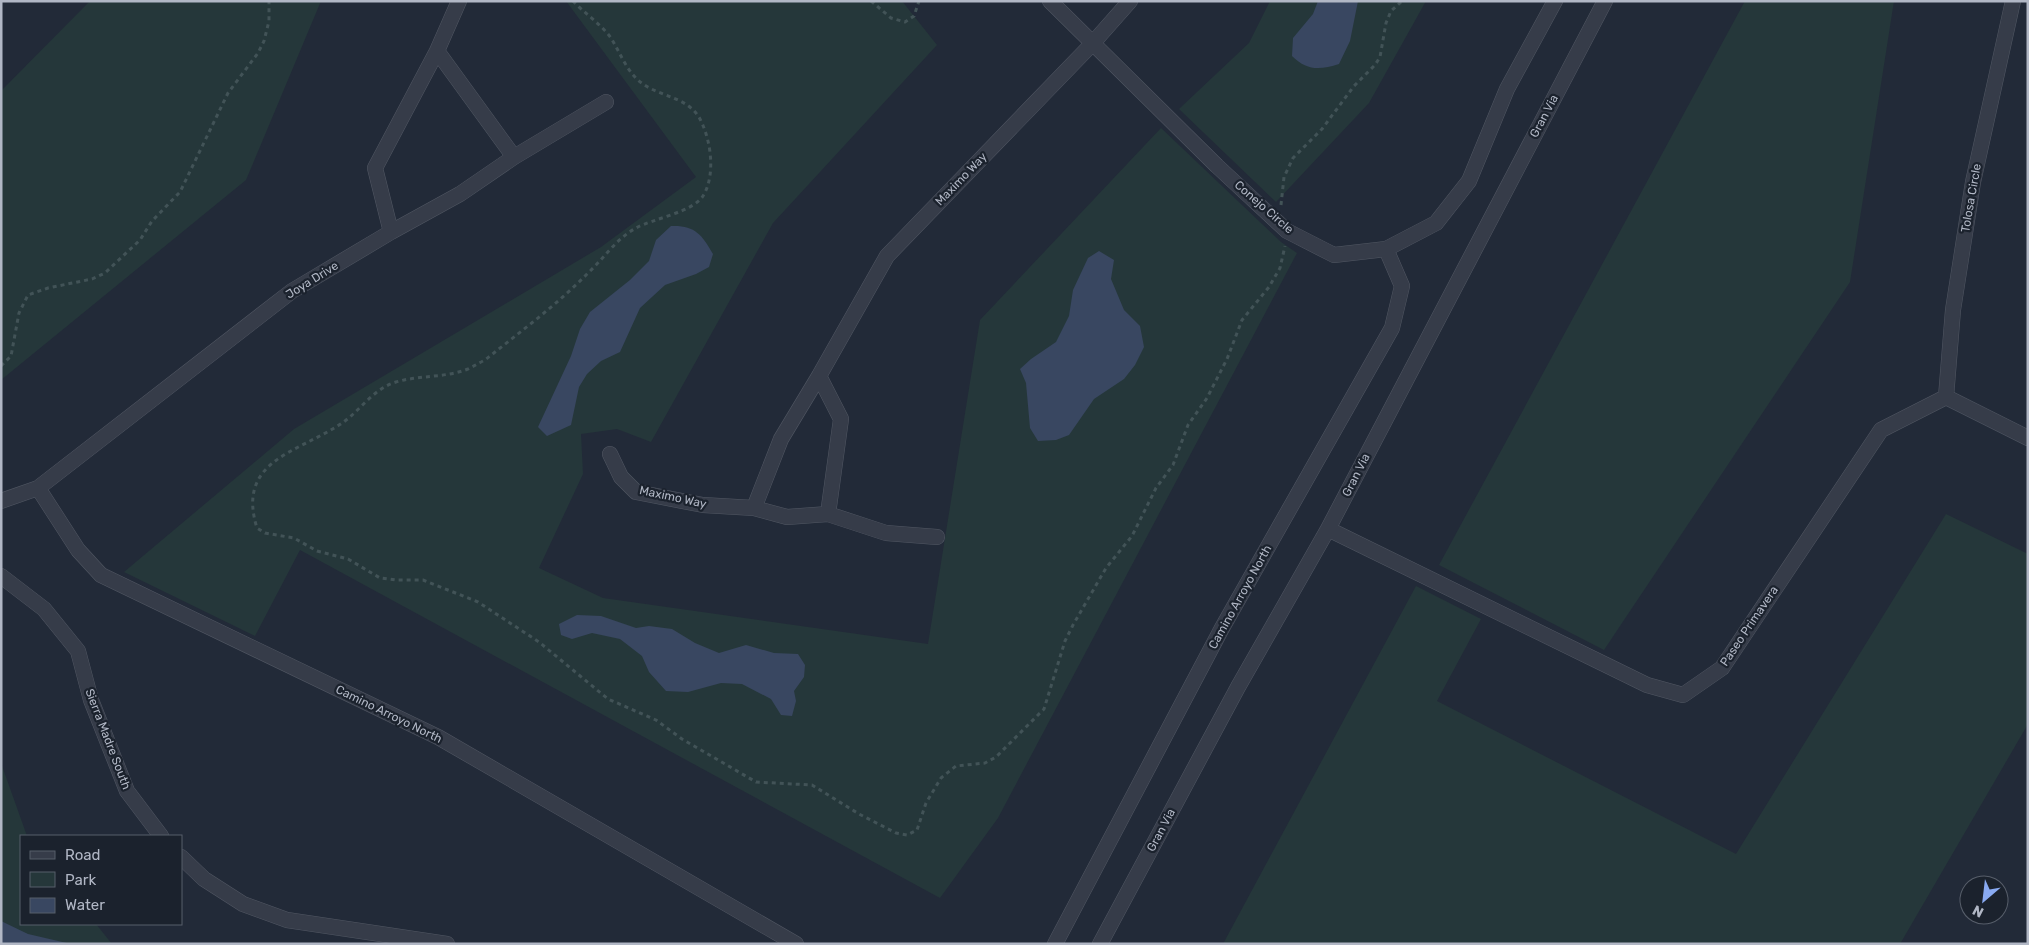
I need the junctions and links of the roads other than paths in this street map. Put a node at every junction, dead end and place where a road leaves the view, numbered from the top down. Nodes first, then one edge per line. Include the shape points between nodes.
1 (458, 1) edge
2 (1050, 1) edge
3 (1130, 1) edge
4 (1555, 1) edge
5 (1605, 1) edge
6 (2013, 1) edge
7 (1092, 44) junction
8 (437, 51) junction
9 (606, 102) dead end
10 (514, 157) junction
11 (391, 232) junction
12 (1386, 249) junction
13 (819, 376) junction
14 (1946, 397) junction
15 (2028, 438) edge
16 (610, 454) dead end
17 (38, 488) junction
18 (1, 501) edge
19 (754, 508) junction
20 (828, 514) junction
21 (1328, 529) junction
22 (936, 537) dead end
23 (1, 576) edge
24 (160, 835) edge
25 (182, 857) edge
26 (447, 944) edge
27 (796, 944) edge
28 (1055, 944) edge
29 (1100, 944) edge

1 - 8 street
2 - 7 street, Conejo Circle
3 - 7 street, Maximo Way
4 - 12 street, Conejo Circle via 1507,89 1468,181 1436,223
5 - 21 street, Gran Via
6 - 14 street, Tolosa Circle via 1973,182 1952,310
7 - 12 street, Conejo Circle via 1287,231 1334,255
7 - 13 street, Maximo Way via 887,256
8 - 10 street
8 - 11 street via 375,168
9 - 10 street, Joya Drive
10 - 11 street, Joya Drive via 460,194
11 - 17 street, Joya Drive via 292,291
12 - 28 street, Camino Arroyo North via 1402,286 1392,328 1222,628
13 - 19 street, Maximo Way via 781,439
13 - 20 street via 842,420
14 - 15 street
14 - 21 street, Paseo Primavera via 1881,430 1722,668 1683,695 1647,685
16 - 19 street, Maximo Way via 621,477 636,492 703,505
17 - 18 street
17 - 27 street, Camino Arroyo North via 78,550 100,575 438,737
19 - 20 street, Maximo Way via 787,517
20 - 22 street, Maximo Way via 886,533
21 - 29 street, Gran Via via 1238,687
23 - 24 street, Sierra Madre South via 44,609 78,651 91,700 126,791
25 - 26 street via 204,879 243,904 287,920

